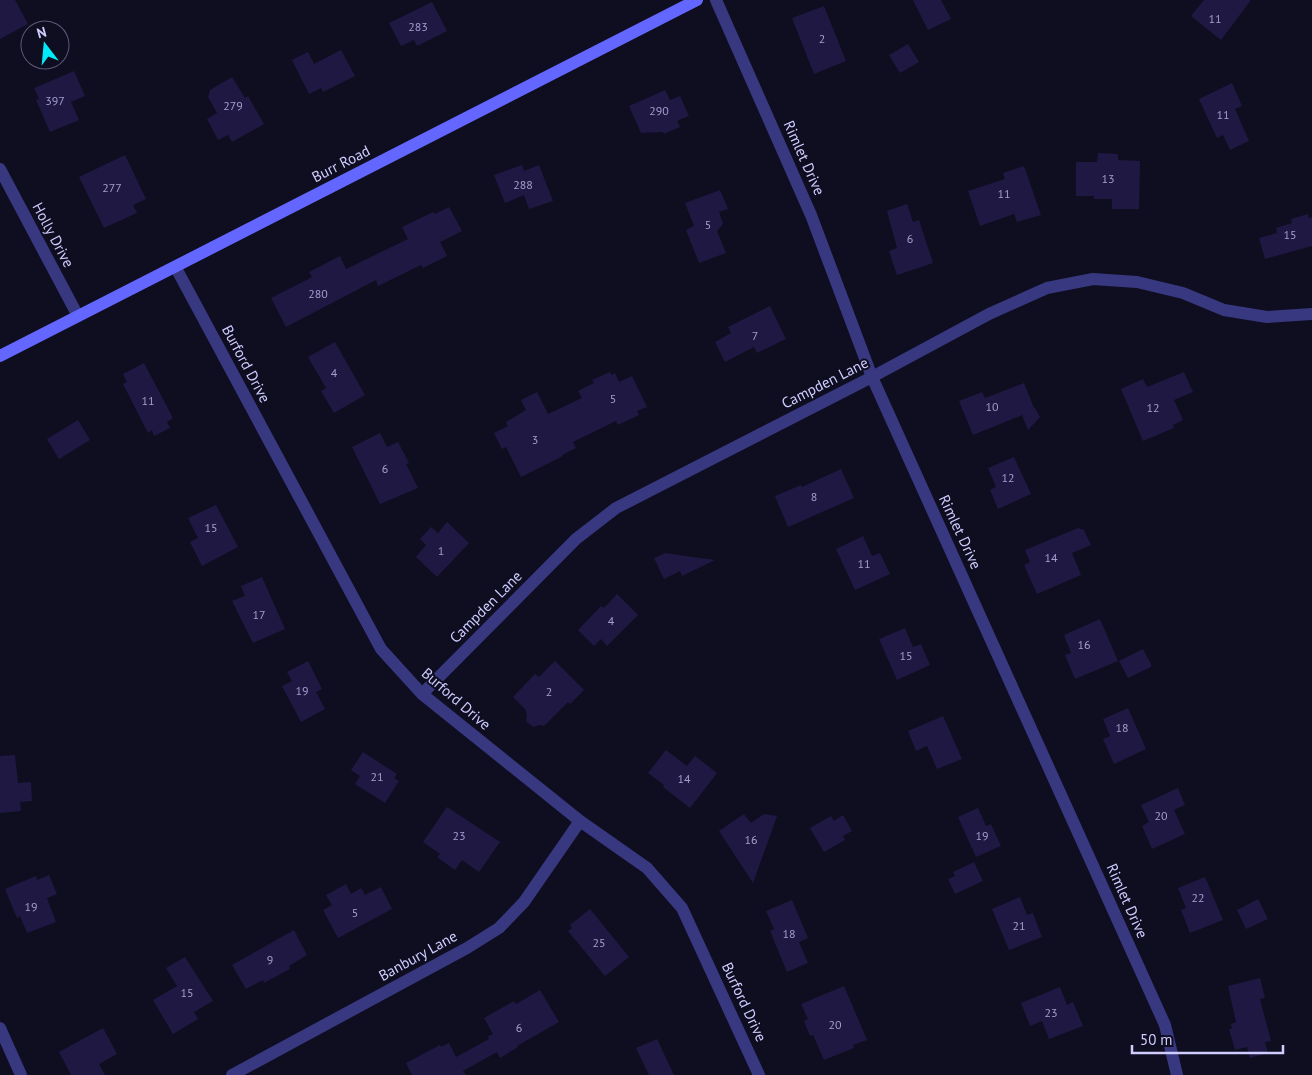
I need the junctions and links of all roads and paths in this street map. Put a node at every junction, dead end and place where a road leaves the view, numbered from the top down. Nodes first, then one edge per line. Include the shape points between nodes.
1 (697, 0) edge
2 (716, 0) edge
3 (0, 169) edge
4 (176, 268) junction
5 (1312, 314) edge
6 (78, 316) junction
7 (0, 356) edge
8 (872, 377) junction
9 (422, 694) junction
10 (580, 820) junction
11 (0, 1028) edge
12 (21, 1075) edge
13 (232, 1075) edge
14 (759, 1075) edge
15 (1177, 1075) edge

1 - 4 street, Burr Road
2 - 8 street, Rimlet Drive via 811,215
3 - 6 street, Holly Drive
4 - 6 street, Burr Road
4 - 9 street, Burford Drive via 381,649
5 - 8 street, Campden Lane via 1266,317 1224,310 1183,293 1137,282 1093,279 1047,288 990,314
6 - 7 street, Burr Road
8 - 9 street, Campden Lane via 616,508 576,539
8 - 15 street, Rimlet Drive via 1165,1025
9 - 10 street, Burford Drive
10 - 13 street, Banbury Lane via 524,902 499,928
10 - 14 street, Burford Drive via 647,868 682,908
11 - 12 street

